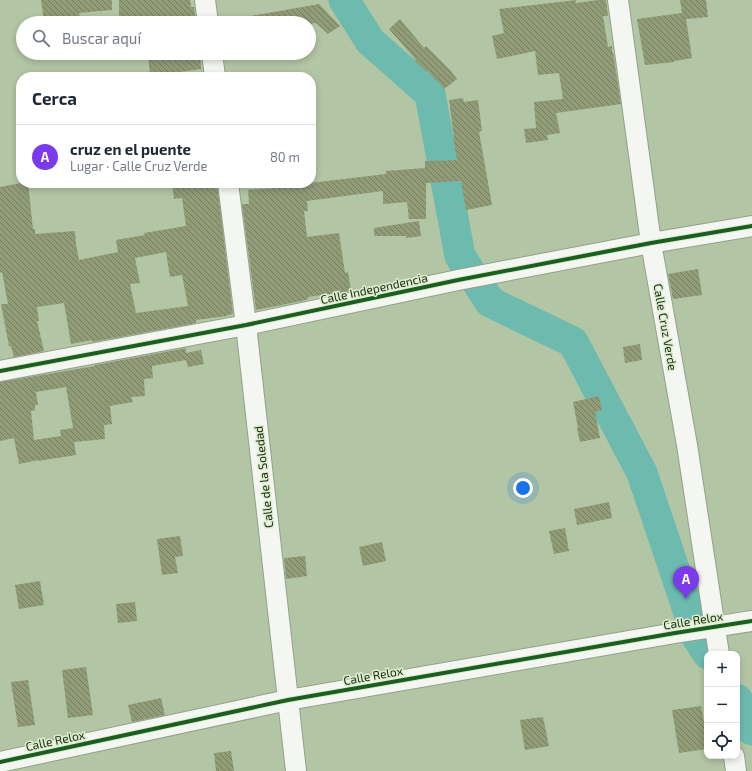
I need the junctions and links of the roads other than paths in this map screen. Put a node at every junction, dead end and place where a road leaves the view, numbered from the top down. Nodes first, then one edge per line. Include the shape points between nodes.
1 (205, 0) edge
2 (618, 0) edge
3 (207, 16) edge
4 (213, 60) edge
5 (214, 72) edge
6 (229, 188) edge
7 (752, 226) edge
8 (651, 243) junction
9 (246, 325) junction
10 (0, 371) edge
11 (752, 621) edge
12 (706, 628) junction
13 (718, 651) edge
14 (288, 700) junction
15 (734, 759) edge
16 (0, 762) edge
17 (296, 771) edge
18 (736, 771) edge

1 - 3 street
2 - 8 street, Calle Cruz Verde
4 - 5 street
6 - 9 street, Calle de la Soledad
7 - 8 street, Calle Independencia
8 - 9 street, Calle Independencia via 458,280
8 - 12 street, Calle Cruz Verde via 687,445
9 - 10 street, Calle Independencia
9 - 14 street, Calle de la Soledad
11 - 12 street, Calle Relox
12 - 13 street, Calle Cruz Verde
12 - 14 street, Calle Relox
14 - 16 street, Calle Relox
14 - 17 street, Calle de la Soledad
15 - 18 street

